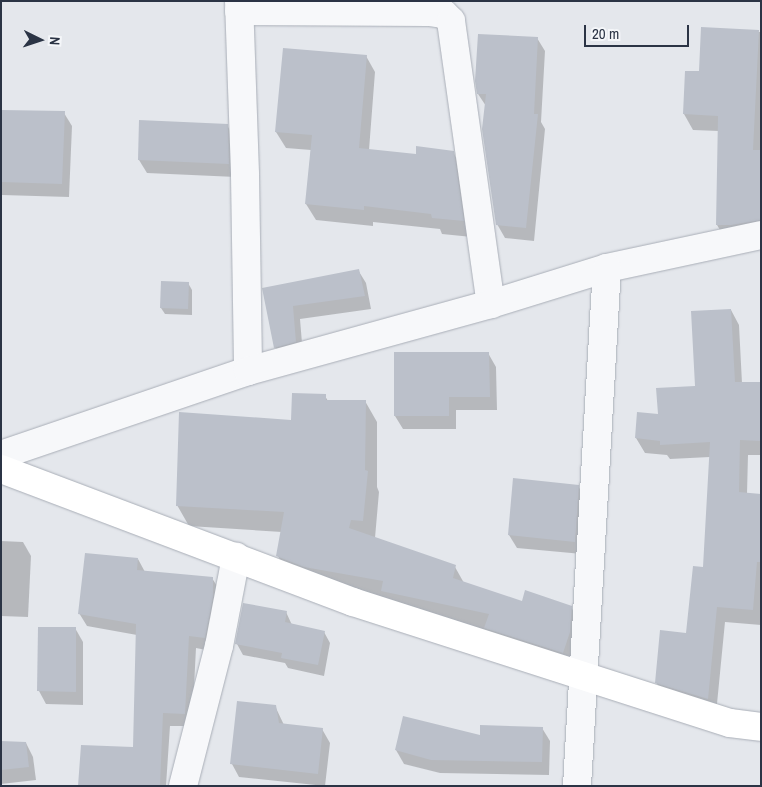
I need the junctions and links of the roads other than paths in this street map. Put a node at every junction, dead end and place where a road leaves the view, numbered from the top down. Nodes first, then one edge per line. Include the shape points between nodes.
1 (239, 6) edge
2 (761, 235) edge
3 (607, 268) junction
4 (491, 304) junction
5 (248, 371) junction
6 (1, 455) edge
7 (1, 469) edge
8 (236, 557) junction
9 (583, 676) junction
10 (761, 727) edge
11 (183, 786) edge
12 (577, 786) edge

1 - 4 street via 429,12 444,14 451,22
1 - 5 street
2 - 3 street
3 - 4 street
3 - 9 street
4 - 5 street
5 - 6 street
7 - 8 main road
8 - 9 main road via 353,602
8 - 11 street via 219,646
9 - 10 main road via 730,723
9 - 12 street

